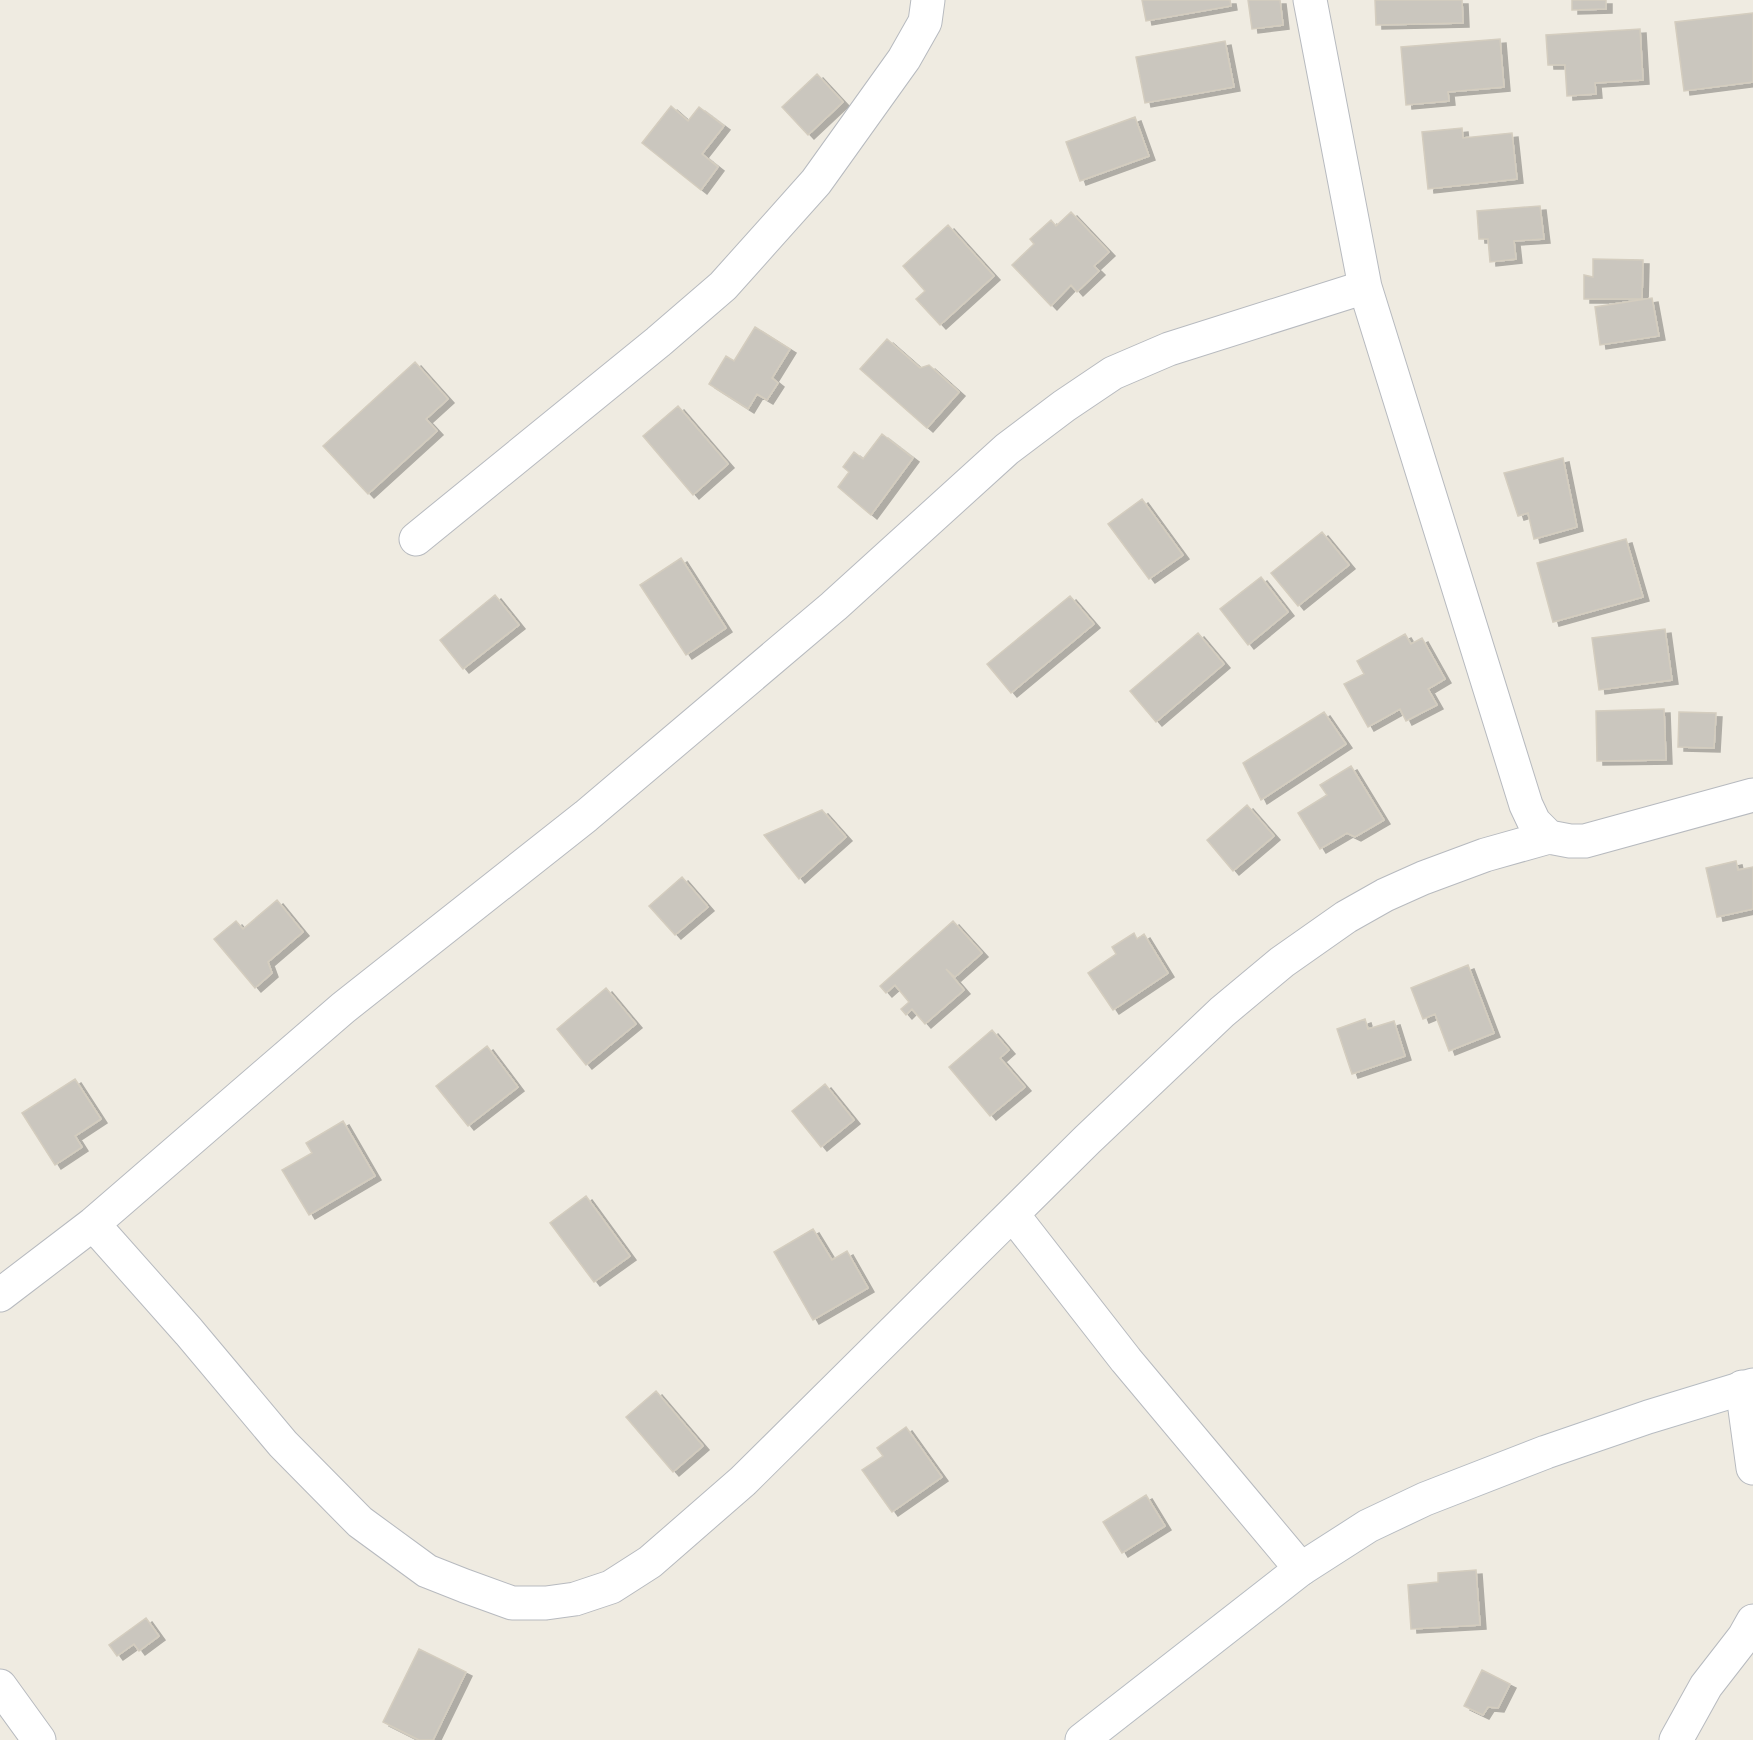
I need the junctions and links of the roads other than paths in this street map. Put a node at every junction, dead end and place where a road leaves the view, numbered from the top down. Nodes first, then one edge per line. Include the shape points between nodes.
1 (928, 0) edge
2 (1310, 0) edge
3 (1365, 287) junction
4 (416, 539) dead end
5 (1753, 795) edge
6 (1549, 837) junction
7 (1013, 1215) junction
8 (93, 1224) junction
9 (0, 1295) edge
10 (1748, 1386) edge
11 (1753, 1468) edge
12 (1301, 1569) junction
13 (1753, 1622) edge
14 (0, 1686) edge
15 (39, 1740) edge
16 (1082, 1740) edge
17 (1676, 1740) edge

1 - 4 street via 925,22 904,59 823,172 723,286
2 - 3 street
3 - 6 street via 1526,805 1534,822
3 - 8 street via 1169,349 1113,374 1064,406 1007,449 834,606 586,816 343,1008
5 - 6 street via 1585,841
6 - 7 street via 1485,855 1385,895 1282,962 1222,1012
7 - 8 street via 742,1481 650,1562 610,1587 575,1599 546,1603 512,1603 427,1571 360,1522 283,1444
7 - 12 street via 1126,1360
8 - 9 street
10 - 11 street
10 - 12 street via 1546,1452 1425,1499 1368,1526
12 - 16 street
13 - 17 street via 1706,1686
14 - 15 street

